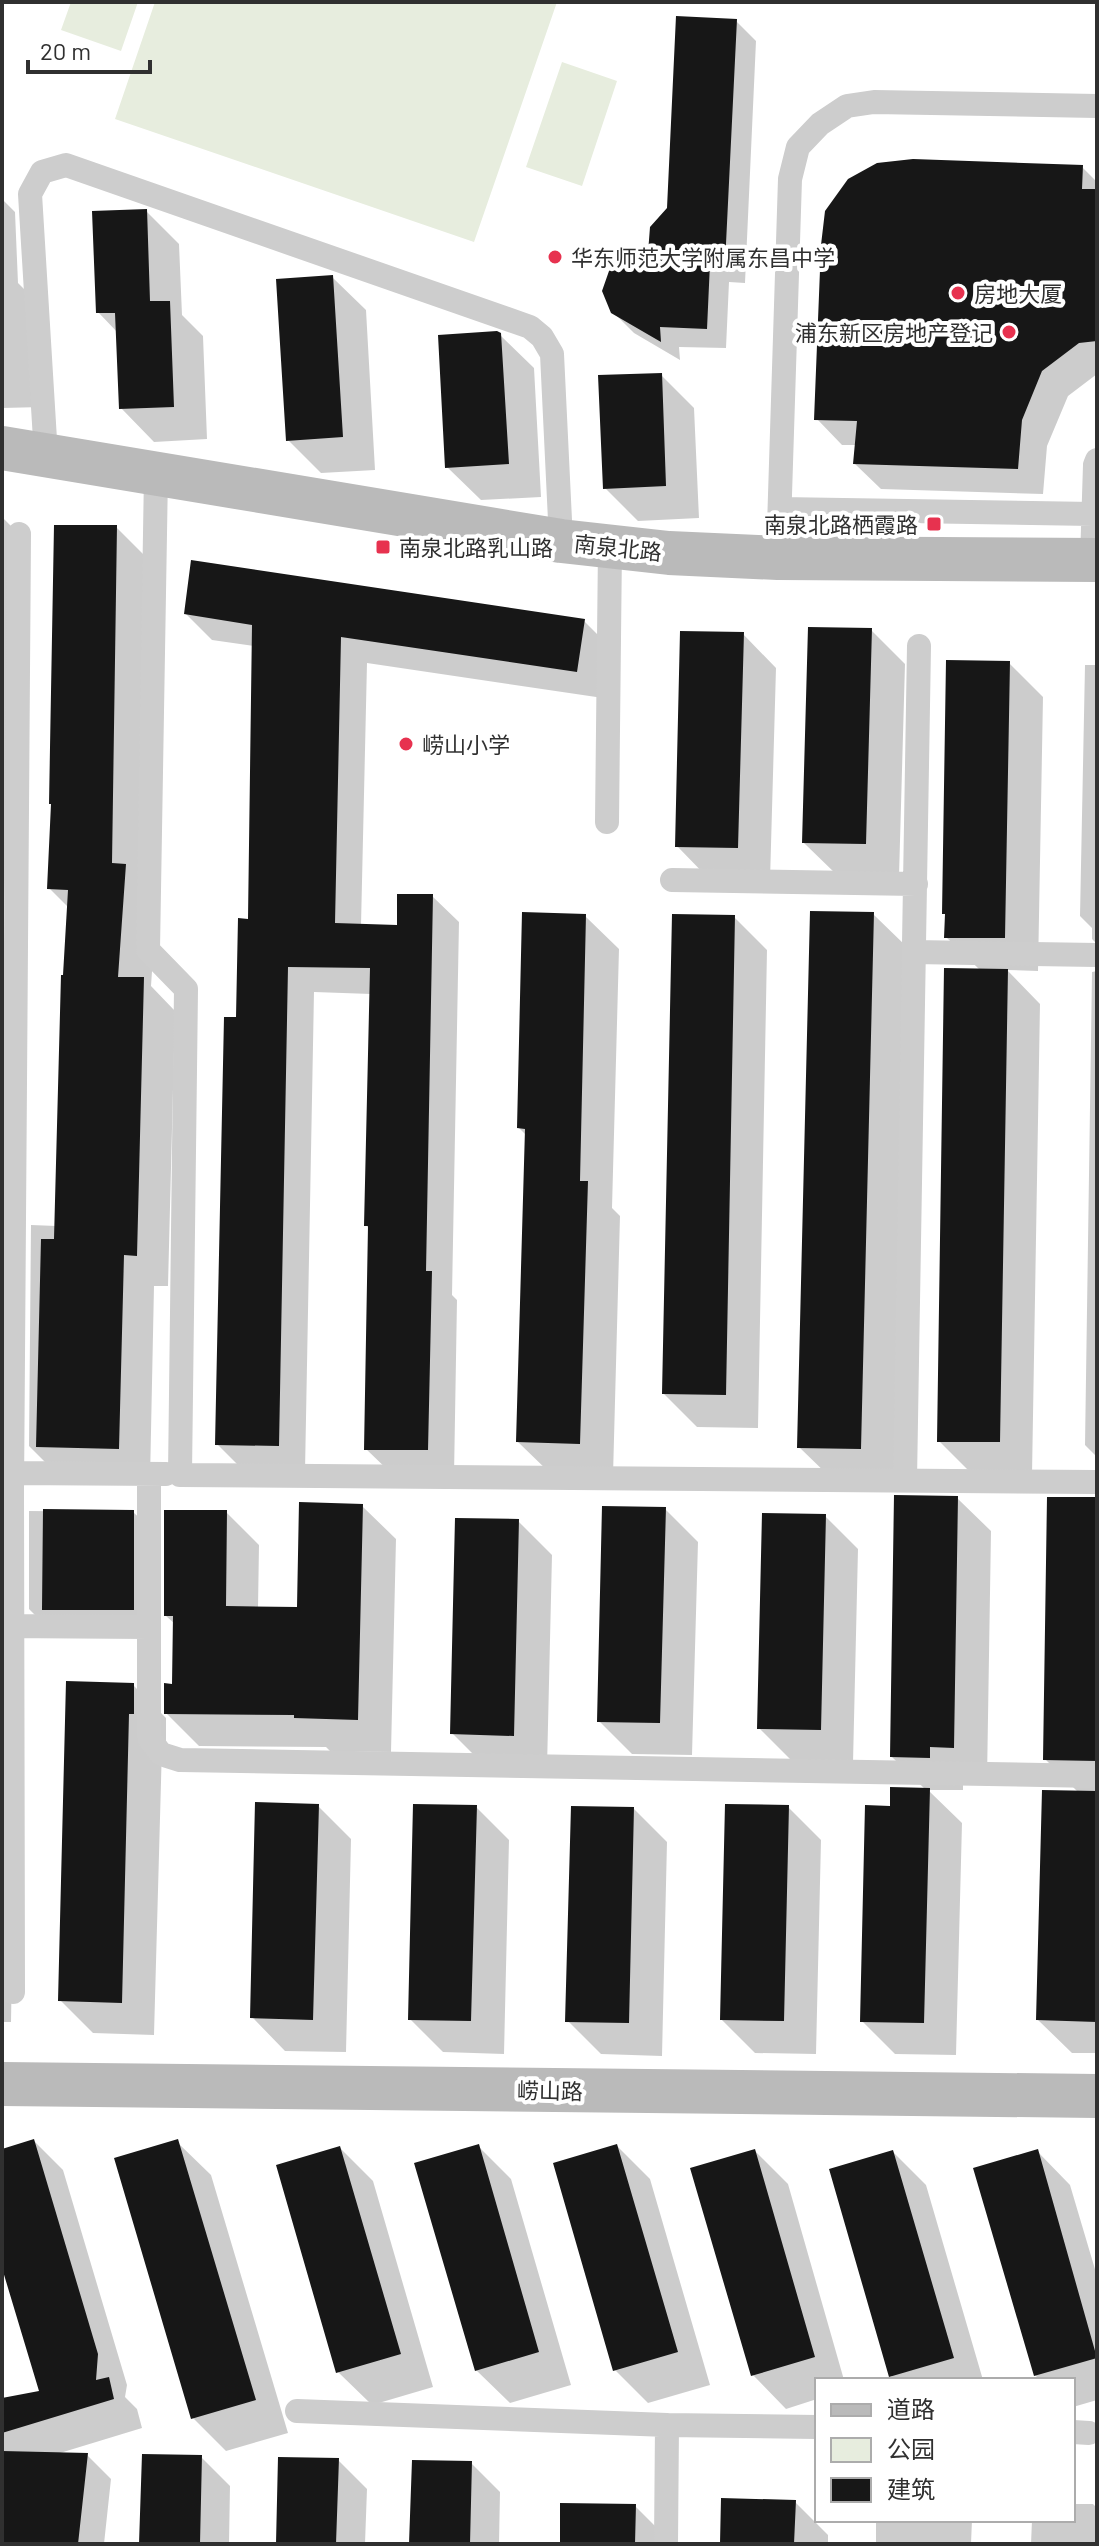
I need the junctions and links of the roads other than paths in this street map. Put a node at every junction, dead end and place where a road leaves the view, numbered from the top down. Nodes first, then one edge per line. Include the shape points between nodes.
1 (1097, 106) edge
2 (2, 448) edge
3 (46, 456) junction
4 (1097, 460) edge
5 (156, 474) junction
6 (780, 509) junction
7 (1093, 514) junction
8 (19, 534) dead end
9 (561, 541) junction
10 (610, 547) junction
11 (778, 558) junction
12 (1094, 560) edge
13 (919, 646) dead end
14 (607, 822) dead end
15 (10, 835) edge
16 (672, 880) dead end
17 (916, 884) junction
18 (914, 952) junction
19 (1097, 955) edge
20 (8, 1206) edge
21 (149, 1474) junction
22 (180, 1475) junction
23 (905, 1480) junction
24 (1097, 1482) edge
25 (9, 1486) edge
26 (7, 1626) edge
27 (149, 1627) junction
28 (1097, 1776) edge
29 (13, 1992) dead end
30 (2, 2084) edge
31 (1097, 2096) edge
32 (297, 2411) dead end
33 (667, 2425) junction
34 (815, 2427) edge
35 (666, 2544) edge

1 - 6 lane via 874,102 847,106 798,147 790,179
2 - 3 street, 南泉北路
3 - 5 street, 南泉北路
3 - 9 lane via 30,194 42,172 66,165 530,327 552,354
4 - 7 lane
5 - 9 street, 南泉北路
5 - 22 lane via 148,950 186,989
6 - 7 lane
6 - 11 lane
7 - 12 lane
8 - 15 lane
9 - 10 street, 南泉北路
10 - 11 street, 南泉北路
10 - 14 lane
11 - 12 street, 南泉北路
13 - 17 lane
15 - 20 lane
16 - 17 lane
17 - 18 lane
18 - 19 lane
18 - 23 lane
20 - 25 lane
21 - 22 lane
21 - 25 lane
21 - 27 lane
22 - 23 lane
23 - 24 lane
25 - 26 lane
26 - 27 lane
26 - 29 lane
27 - 28 lane via 149,1738 161,1754 180,1760
30 - 31 street, 崂山路
32 - 33 lane
33 - 34 lane
33 - 35 lane

